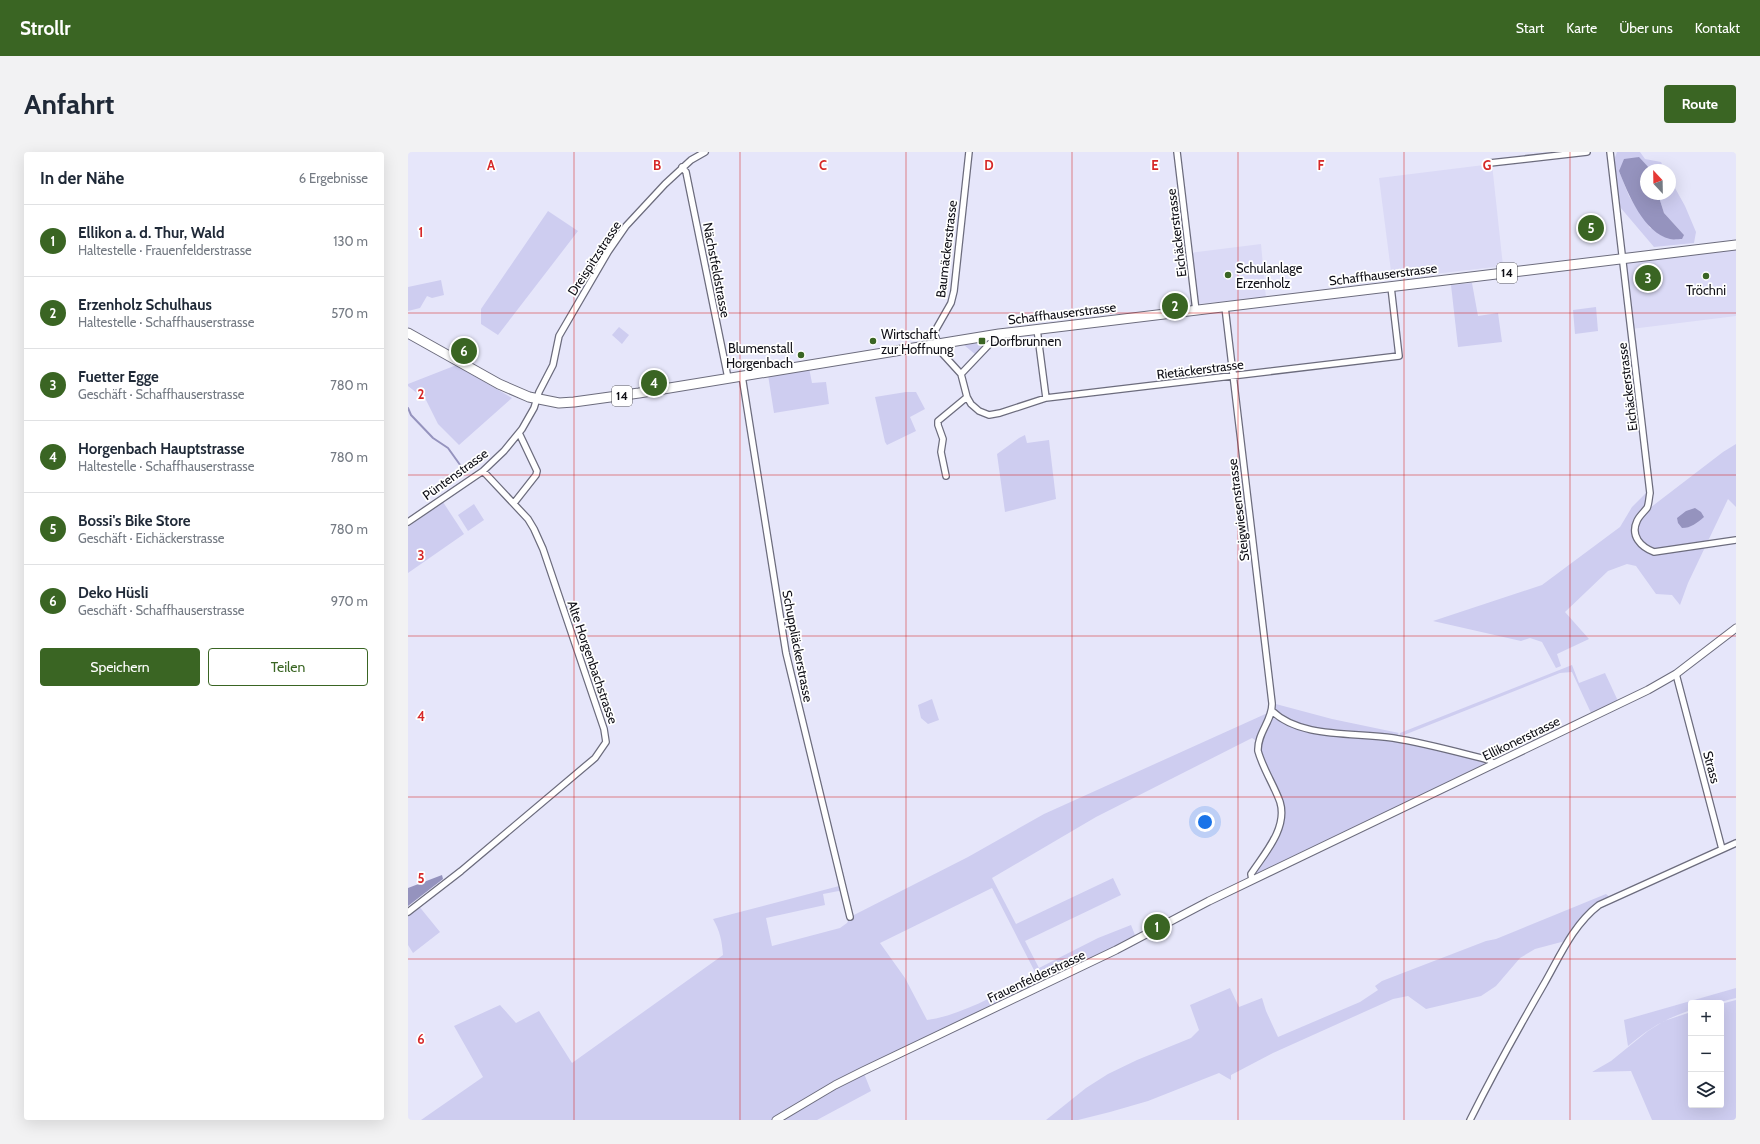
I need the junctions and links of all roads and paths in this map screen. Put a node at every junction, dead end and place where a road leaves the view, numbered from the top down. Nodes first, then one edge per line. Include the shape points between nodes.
1 (705, 152) edge
2 (968, 152) edge
3 (1177, 152) edge
4 (1587, 152) edge
5 (1610, 152) edge
6 (1490, 164) dead end
7 (682, 167) junction
8 (1736, 245) edge
9 (1622, 259) junction
10 (1391, 287) junction
11 (1225, 307) junction
12 (1196, 310) junction
13 (1037, 329) junction
14 (408, 333) edge
15 (999, 334) junction
16 (938, 344) junction
17 (961, 374) junction
18 (742, 376) junction
19 (1233, 376) junction
20 (728, 378) junction
21 (967, 397) junction
22 (1046, 398) junction
23 (538, 400) junction
24 (518, 433) junction
25 (484, 470) junction
26 (946, 476) dead end
27 (514, 503) junction
28 (408, 522) edge
29 (1736, 540) edge
30 (1736, 628) edge
31 (1676, 674) junction
32 (1272, 711) junction
33 (1494, 764) junction
34 (1736, 843) edge
35 (1722, 849) junction
36 (1306, 855) joint
37 (1252, 880) junction
38 (408, 912) edge
39 (850, 917) dead end
40 (776, 1120) edge
41 (1470, 1120) edge

1 - 7 street, Dreispitzstrasse
2 - 16 street, Baumäckerstrasse via 954,291 951,303 935,331
3 - 12 street, Eichäckerstrasse
4 - 6 street
5 - 9 street, Eichäckerstrasse
7 - 20 street, Nächstfeldstrasse via 686,172
7 - 23 street, Dreispitzstrasse via 626,226 588,283 559,336 553,364 539,392
8 - 9 main road, Schaffhauserstrasse / 14
9 - 10 main road, Schaffhauserstrasse / 14
9 - 29 street, Eichäckerstrasse via 1650,493 1648,507 1637,520 1636,537 1645,549 1654,552
10 - 11 main road, Schaffhauserstrasse / 14
10 - 19 street, Rietäckerstrasse via 1399,356
11 - 12 main road, Schaffhauserstrasse / 14
11 - 19 street, Steigwiesenstrasse
12 - 13 main road, Schaffhauserstrasse / 14
13 - 15 main road, Schaffhauserstrasse / 14
13 - 22 street
14 - 23 main road, Schaffhauserstrasse / 14 via 499,384
15 - 16 main road, Schaffhauserstrasse / 14
15 - 17 street
16 - 17 street, Rietäckerstrasse via 941,352
16 - 18 main road, Schaffhauserstrasse / 14
17 - 21 street, Rietäckerstrasse
18 - 20 main road, Schaffhauserstrasse / 14
18 - 39 street, Schuppliäckerstrasse via 786,653
19 - 22 street, Rietäckerstrasse
19 - 32 street, Steigwiesenstrasse
20 - 23 main road, Schaffhauserstrasse / 14 via 595,400
21 - 22 street, Rietäckerstrasse via 979,411 989,415
21 - 26 street via 938,421 943,439 941,452
23 - 24 street, Püntenstrasse
24 - 25 street, Püntenstrasse
24 - 27 street via 537,471
25 - 27 street, Alte Horgenbachstrasse
25 - 28 street, Püntenstrasse
27 - 38 street, Alte Horgenbachstrasse via 534,529 542,549 604,729 606,742 595,758 461,871
30 - 31 street, Ellikonerstrasse
31 - 33 street, Ellikonerstrasse
31 - 35 street, Strass
32 - 33 street via 1279,718 1294,725 1323,733 1394,738 1489,760
32 - 37 street via 1259,738 1258,751 1280,803 1282,816 1280,827 1251,874
33 - 36 street, Ellikonerstrasse
34 - 35 street
35 - 41 street via 1599,905 1588,914 1569,940 1524,1018
36 - 37 street, Frauenfelderstrasse
37 - 40 street, Frauenfelderstrasse via 1123,947 863,1071

